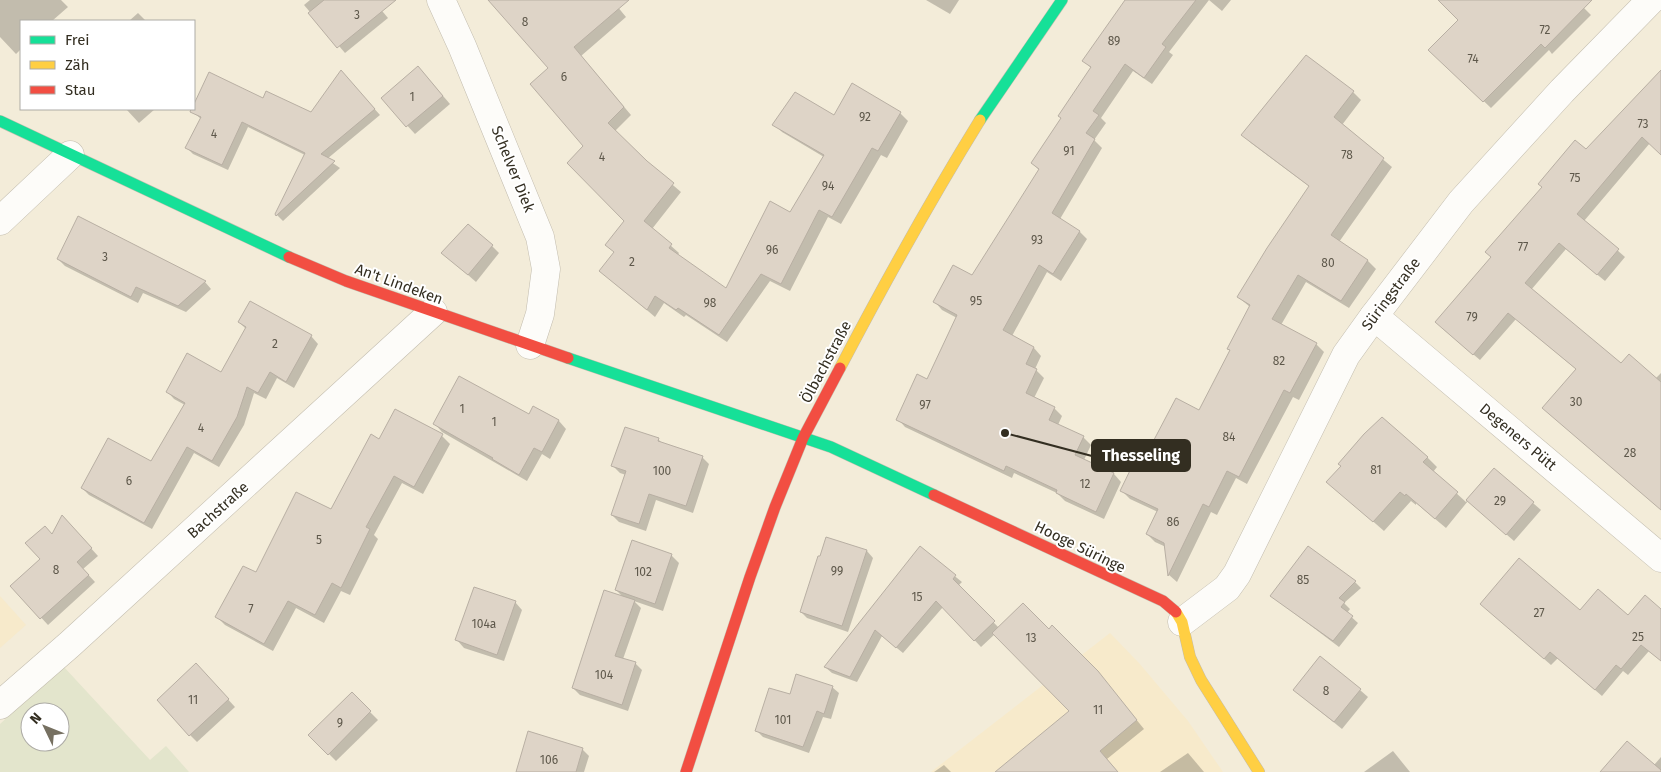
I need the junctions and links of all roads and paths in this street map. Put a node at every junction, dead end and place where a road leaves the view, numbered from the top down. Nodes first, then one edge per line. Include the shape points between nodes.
1 (441, 0) edge
2 (1062, 0) edge
3 (1651, 0) edge
4 (0, 121) edge
5 (70, 155) junction
6 (0, 221) edge
7 (433, 312) junction
8 (1374, 316) junction
9 (530, 345) junction
10 (803, 438) junction
11 (1661, 558) edge
12 (1182, 622) junction
13 (0, 705) edge
14 (686, 772) edge
15 (1259, 772) edge

1 - 9 street, Schelver Diek via 540,236 546,269 540,314
2 - 10 street, Ölbachstraße via 992,101 941,184
3 - 8 street, Süringstraße via 1461,202
4 - 5 street, An't Lindeken
5 - 6 street
5 - 7 street, An't Lindeken via 261,245 346,281
7 - 9 street, An't Lindeken
7 - 13 street, Bachstraße
8 - 11 street, Degeners Pütt
8 - 12 street, Süringstraße via 1346,355 1237,574 1226,588
9 - 10 street, An't Lindeken
10 - 12 street, Hooge Süringe via 831,447 1163,601
10 - 14 street, Ölbachstraße via 750,577
12 - 15 street, Hooge Süringe via 1190,657

